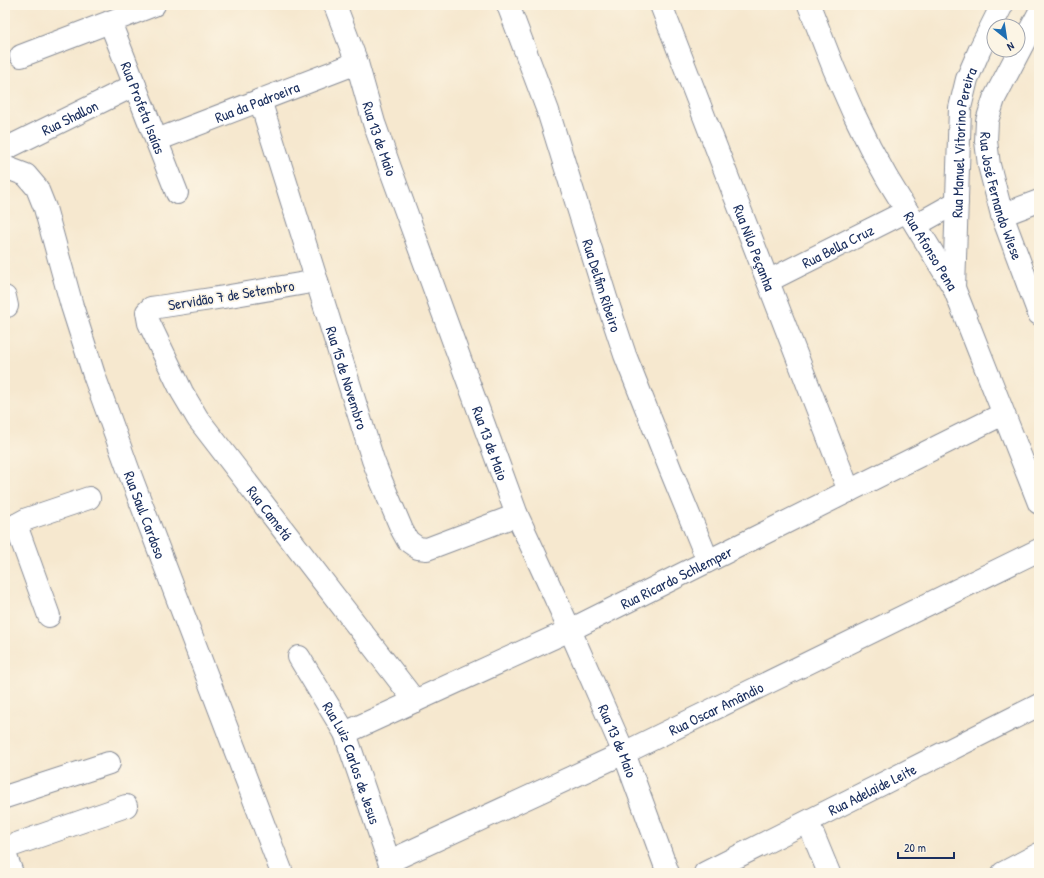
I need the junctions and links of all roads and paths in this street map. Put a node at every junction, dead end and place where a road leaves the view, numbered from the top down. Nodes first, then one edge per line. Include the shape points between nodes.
1 (154, 5) edge
2 (335, 5) edge
3 (508, 5) edge
4 (661, 5) edge
5 (809, 5) edge
6 (1002, 5) edge
7 (1039, 13) edge
8 (110, 22) junction
9 (21, 56) dead end
10 (357, 63) junction
11 (135, 85) junction
12 (260, 100) junction
13 (157, 140) junction
14 (5, 149) edge
15 (5, 167) edge
16 (177, 193) dead end
17 (1039, 201) edge
18 (957, 202) junction
19 (1002, 215) junction
20 (912, 218) junction
21 (317, 281) junction
22 (768, 281) junction
23 (954, 288) junction
24 (147, 312) joint
25 (1039, 314) edge
26 (1003, 414) junction
27 (849, 491) junction
28 (90, 498) dead end
29 (1039, 503) edge
30 (517, 515) junction
31 (11, 527) edge
32 (1039, 550) edge
33 (708, 561) junction
34 (49, 616) dead end
35 (570, 630) junction
36 (299, 657) dead end
37 (415, 701) junction
38 (1039, 705) edge
39 (345, 733) junction
40 (624, 753) junction
41 (109, 763) dead end
42 (5, 797) edge
43 (126, 806) dead end
44 (808, 822) junction
45 (5, 848) edge
46 (5, 854) edge
47 (1039, 854) edge
48 (391, 867) edge
49 (12, 873) edge
50 (282, 873) edge
51 (668, 873) edge
52 (705, 873) edge
53 (829, 873) edge
54 (1003, 873) edge

1 - 8 street
2 - 10 street, Rua 13 de Maio
3 - 33 street, Rua Delfim Ribeiro via 548,111 625,355
4 - 22 street, Rua Nilo Peçanha
5 - 20 street, Rua Afonso Pena via 853,112 884,172
6 - 18 street, Rua Manuel Vitorino Pereira via 967,79 960,108
7 - 19 street, Rua José Fernando Wiese via 994,99 987,122 989,165
8 - 9 street
8 - 11 street, Rua Profeta Isaías
10 - 12 street, Rua da Padroeira
10 - 30 street, Rua 13 de Maio via 374,123
11 - 13 street, Rua Profeta Isaías
11 - 14 street, Rua Shallon
12 - 13 street, Rua da Padroeira
12 - 21 street, Rua 15 de Novembro
13 - 16 street, Rua Profeta Isaías
15 - 50 street, Rua Saul Cardoso via 26,175 37,188 45,208 96,383
17 - 19 street
18 - 20 street, Rua Bella Cruz
18 - 23 street, Rua Manuel Vitorino Pereira
19 - 25 street, Rua José Fernando Wiese
20 - 22 street, Rua Bella Cruz
20 - 23 street, Rua Afonso Pena
21 - 24 street, Servidão 7 de Setembro via 158,306
21 - 30 street, Rua 15 de Novembro via 373,460 408,541 418,548 427,549
22 - 27 street, Rua Nilo Peçanha
23 - 26 street, Rua Afonso Pena
24 - 37 street, Rua Cametá via 149,323 198,419
26 - 27 street, Rua Ricardo Schlemper
26 - 29 street, Rua Afonso Pena
27 - 33 street, Rua Ricardo Schlemper
28 - 31 street
30 - 35 street, Rua 13 de Maio
31 - 34 street
32 - 40 street, Rua Oscar Amândio
33 - 35 street, Rua Ricardo Schlemper
35 - 37 street, Rua Ricardo Schlemper
35 - 40 street, Rua 13 de Maio
36 - 39 street, Rua Luiz Carlos de Jesus
37 - 39 street, Rua Ricardo Schlemper
38 - 44 street, Rua Adelaide Leite
39 - 48 street, Rua Luiz Carlos de Jesus
40 - 48 street, Rua Oscar Amândio
40 - 51 street, Rua 13 de Maio
41 - 42 street
43 - 45 street
44 - 52 street, Rua Adelaide Leite
44 - 53 street
46 - 49 street
47 - 54 street

